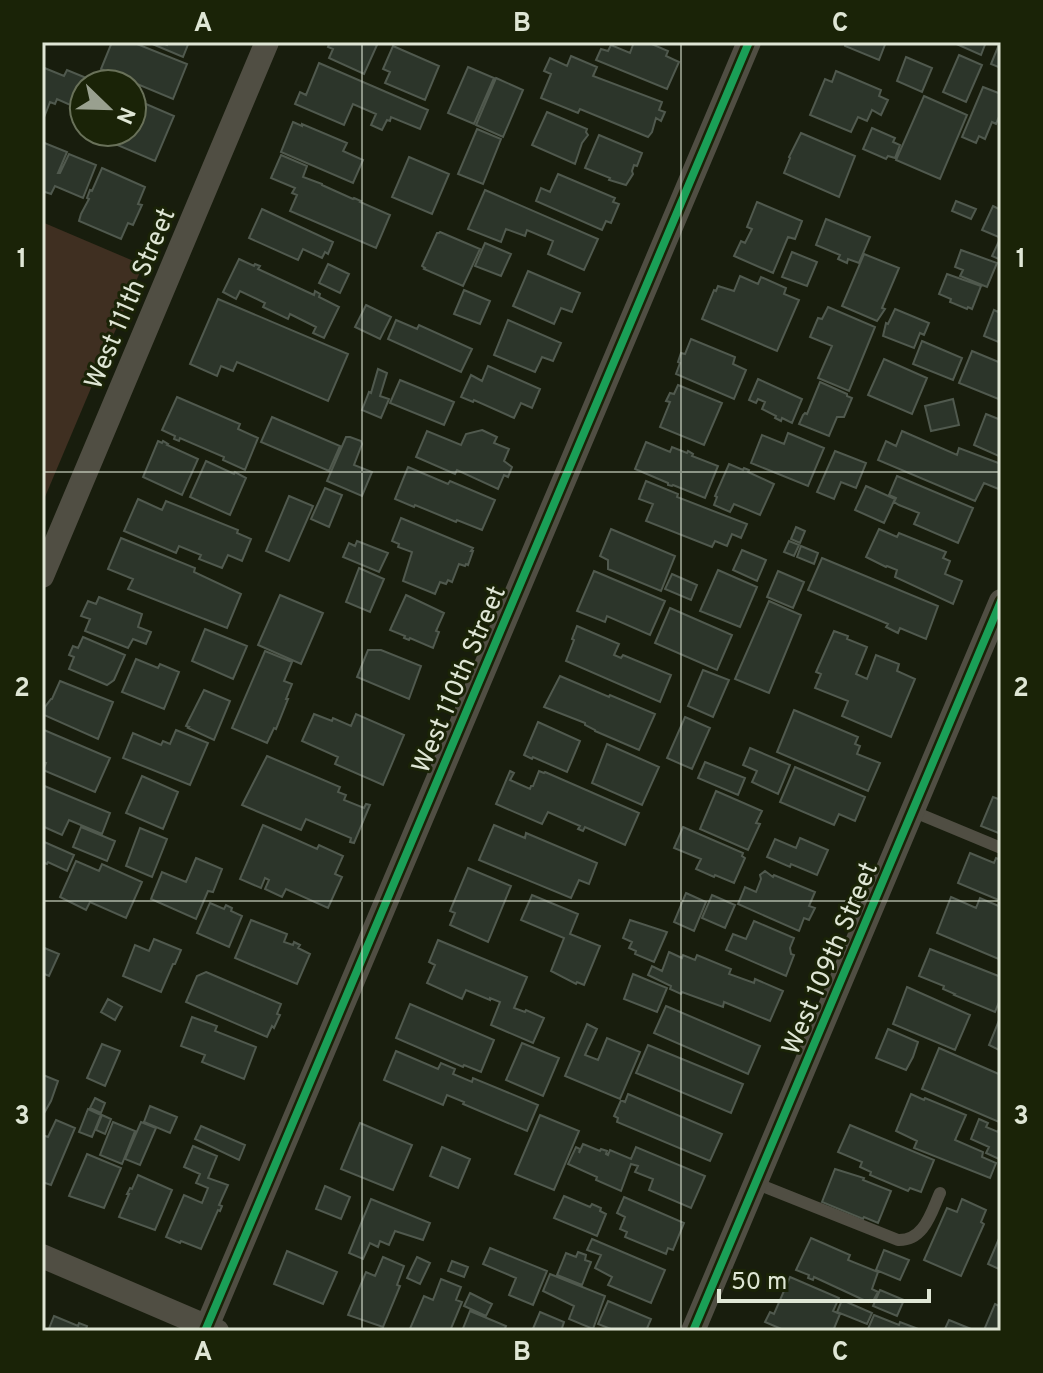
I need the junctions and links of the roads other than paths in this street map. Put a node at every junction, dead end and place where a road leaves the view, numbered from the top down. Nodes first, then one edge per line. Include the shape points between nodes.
1 (267, 42) edge
2 (749, 42) edge
3 (42, 576) edge
4 (1001, 601) edge
5 (912, 811) junction
6 (1001, 848) edge
7 (755, 1183) junction
8 (940, 1193) dead end
9 (42, 1256) edge
10 (210, 1330) edge
11 (693, 1331) edge

1 - 3 street, West 111th Street
2 - 10 street, West 110th Street
4 - 5 street, West 109th Street
5 - 6 lane
5 - 7 street, West 109th Street
7 - 8 lane via 905,1241 920,1232
7 - 11 street, West 109th Street
9 - 10 street

